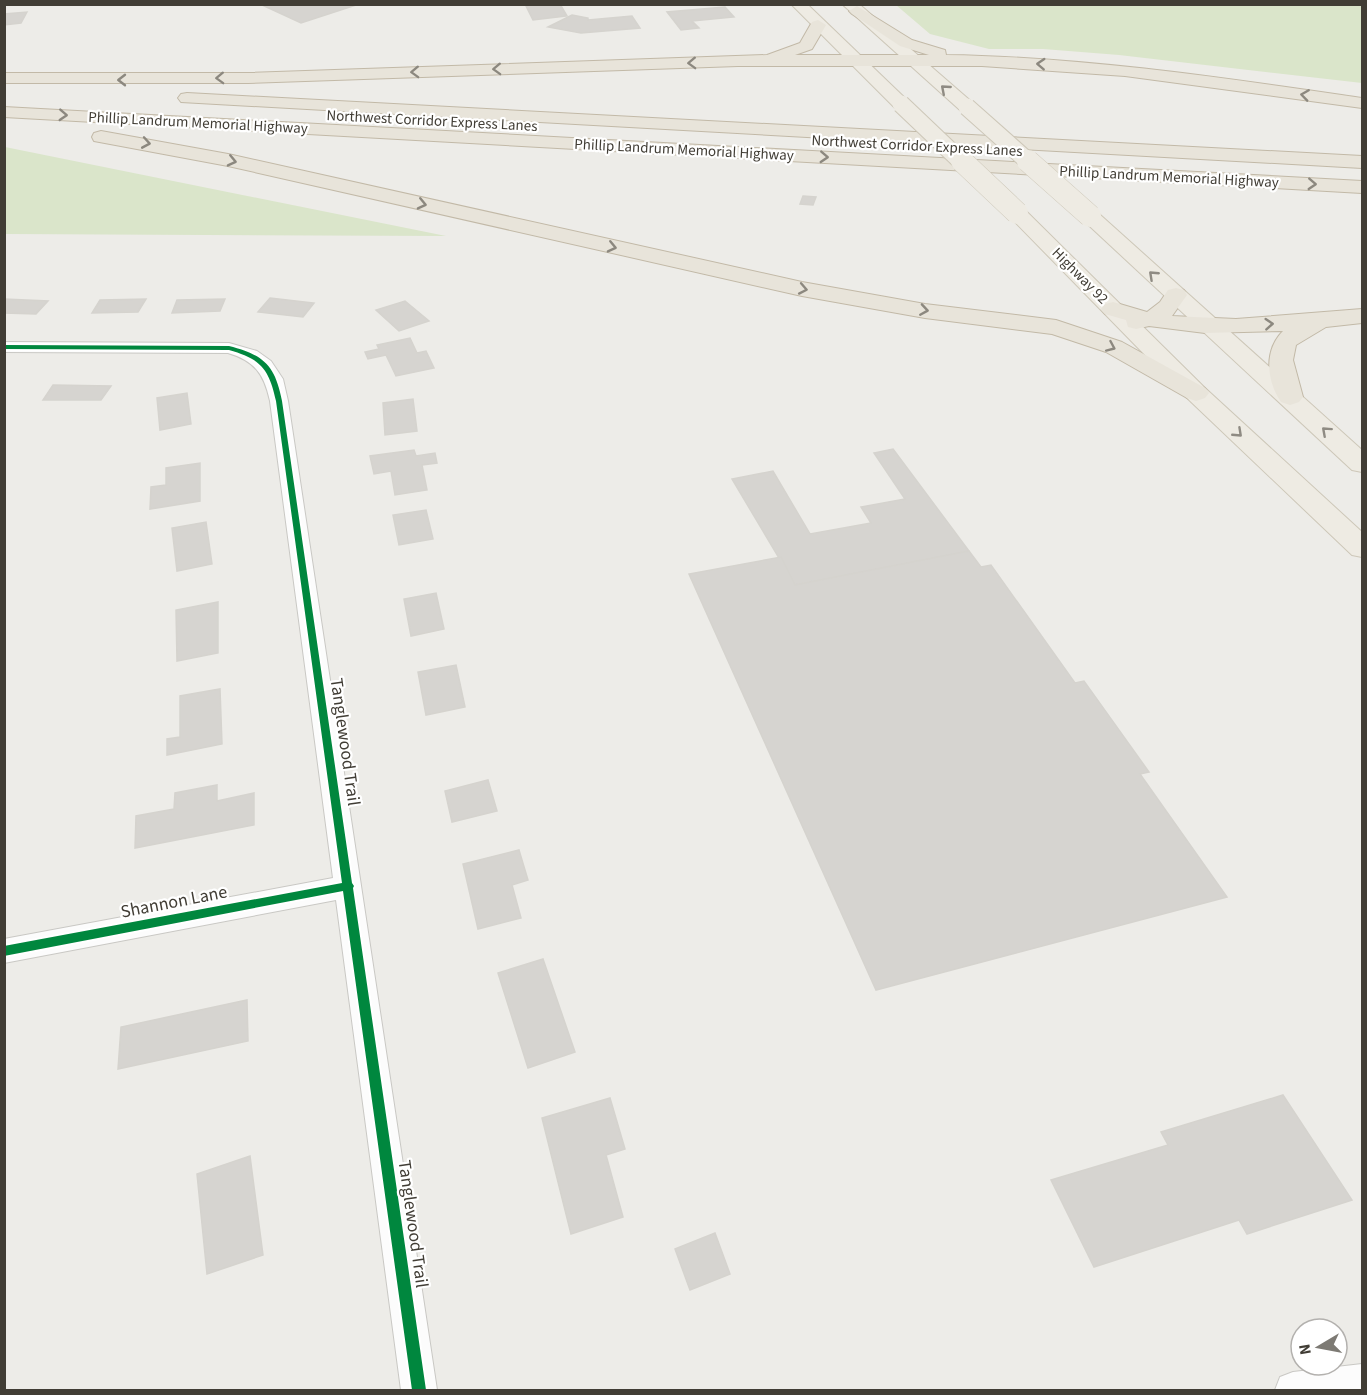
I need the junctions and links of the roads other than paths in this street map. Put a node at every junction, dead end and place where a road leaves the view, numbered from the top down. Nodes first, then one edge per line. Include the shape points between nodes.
1 (798, 4) edge
2 (853, 8) edge
3 (819, 25) junction
4 (857, 61) junction
5 (914, 61) junction
6 (985, 61) junction
7 (750, 62) junction
8 (4, 78) edge
9 (4, 88) edge
10 (4, 98) edge
11 (1362, 103) edge
12 (4, 112) edge
13 (4, 126) edge
14 (1362, 162) edge
15 (1362, 170) edge
16 (1362, 187) edge
17 (1176, 295) junction
18 (1362, 316) edge
19 (1129, 317) junction
20 (1325, 320) junction
21 (1056, 327) junction
22 (1212, 328) junction
23 (4, 347) edge
24 (1196, 393) junction
25 (1290, 397) junction
26 (1362, 464) edge
27 (1362, 548) edge
28 (349, 885) junction
29 (4, 951) edge
30 (1362, 1382) edge
31 (419, 1390) edge
32 (1293, 1390) edge

1 - 3 main road, Highway 92
2 - 5 main road
2 - 6 highway via 906,43
3 - 4 main road, Highway 92
3 - 7 highway via 801,50
4 - 5 highway
4 - 7 highway
4 - 19 main road, Highway 92, bridge
5 - 6 highway
17 -> 5 main road, bridge
11 -> 6 highway via 1138,72
7 -> 8 highway via 180,79
9 - 14 highway, Phillip Landrum Memorial Highway
10 - 15 highway, Northwest Corridor Express Lanes
12 -> 16 highway, Phillip Landrum Memorial Highway
13 -> 21 highway via 155,145 782,285 937,313
17 - 19 highway via 1170,306
17 - 22 main road
18 - 20 highway
19 - 21 highway
19 - 22 highway
19 - 24 main road, Highway 92
22 -> 20 highway
20 - 25 highway via 1300,329 1282,343 1280,364
21 -> 24 highway via 1113,347
22 - 25 main road
23 - 28 street, Tanglewood Trail via 229,348 262,360 271,372 281,413
24 -> 27 main road, Highway 92
26 -> 25 main road
28 - 29 street, Shannon Lane
28 - 31 street, Tanglewood Trail
30 - 32 street

